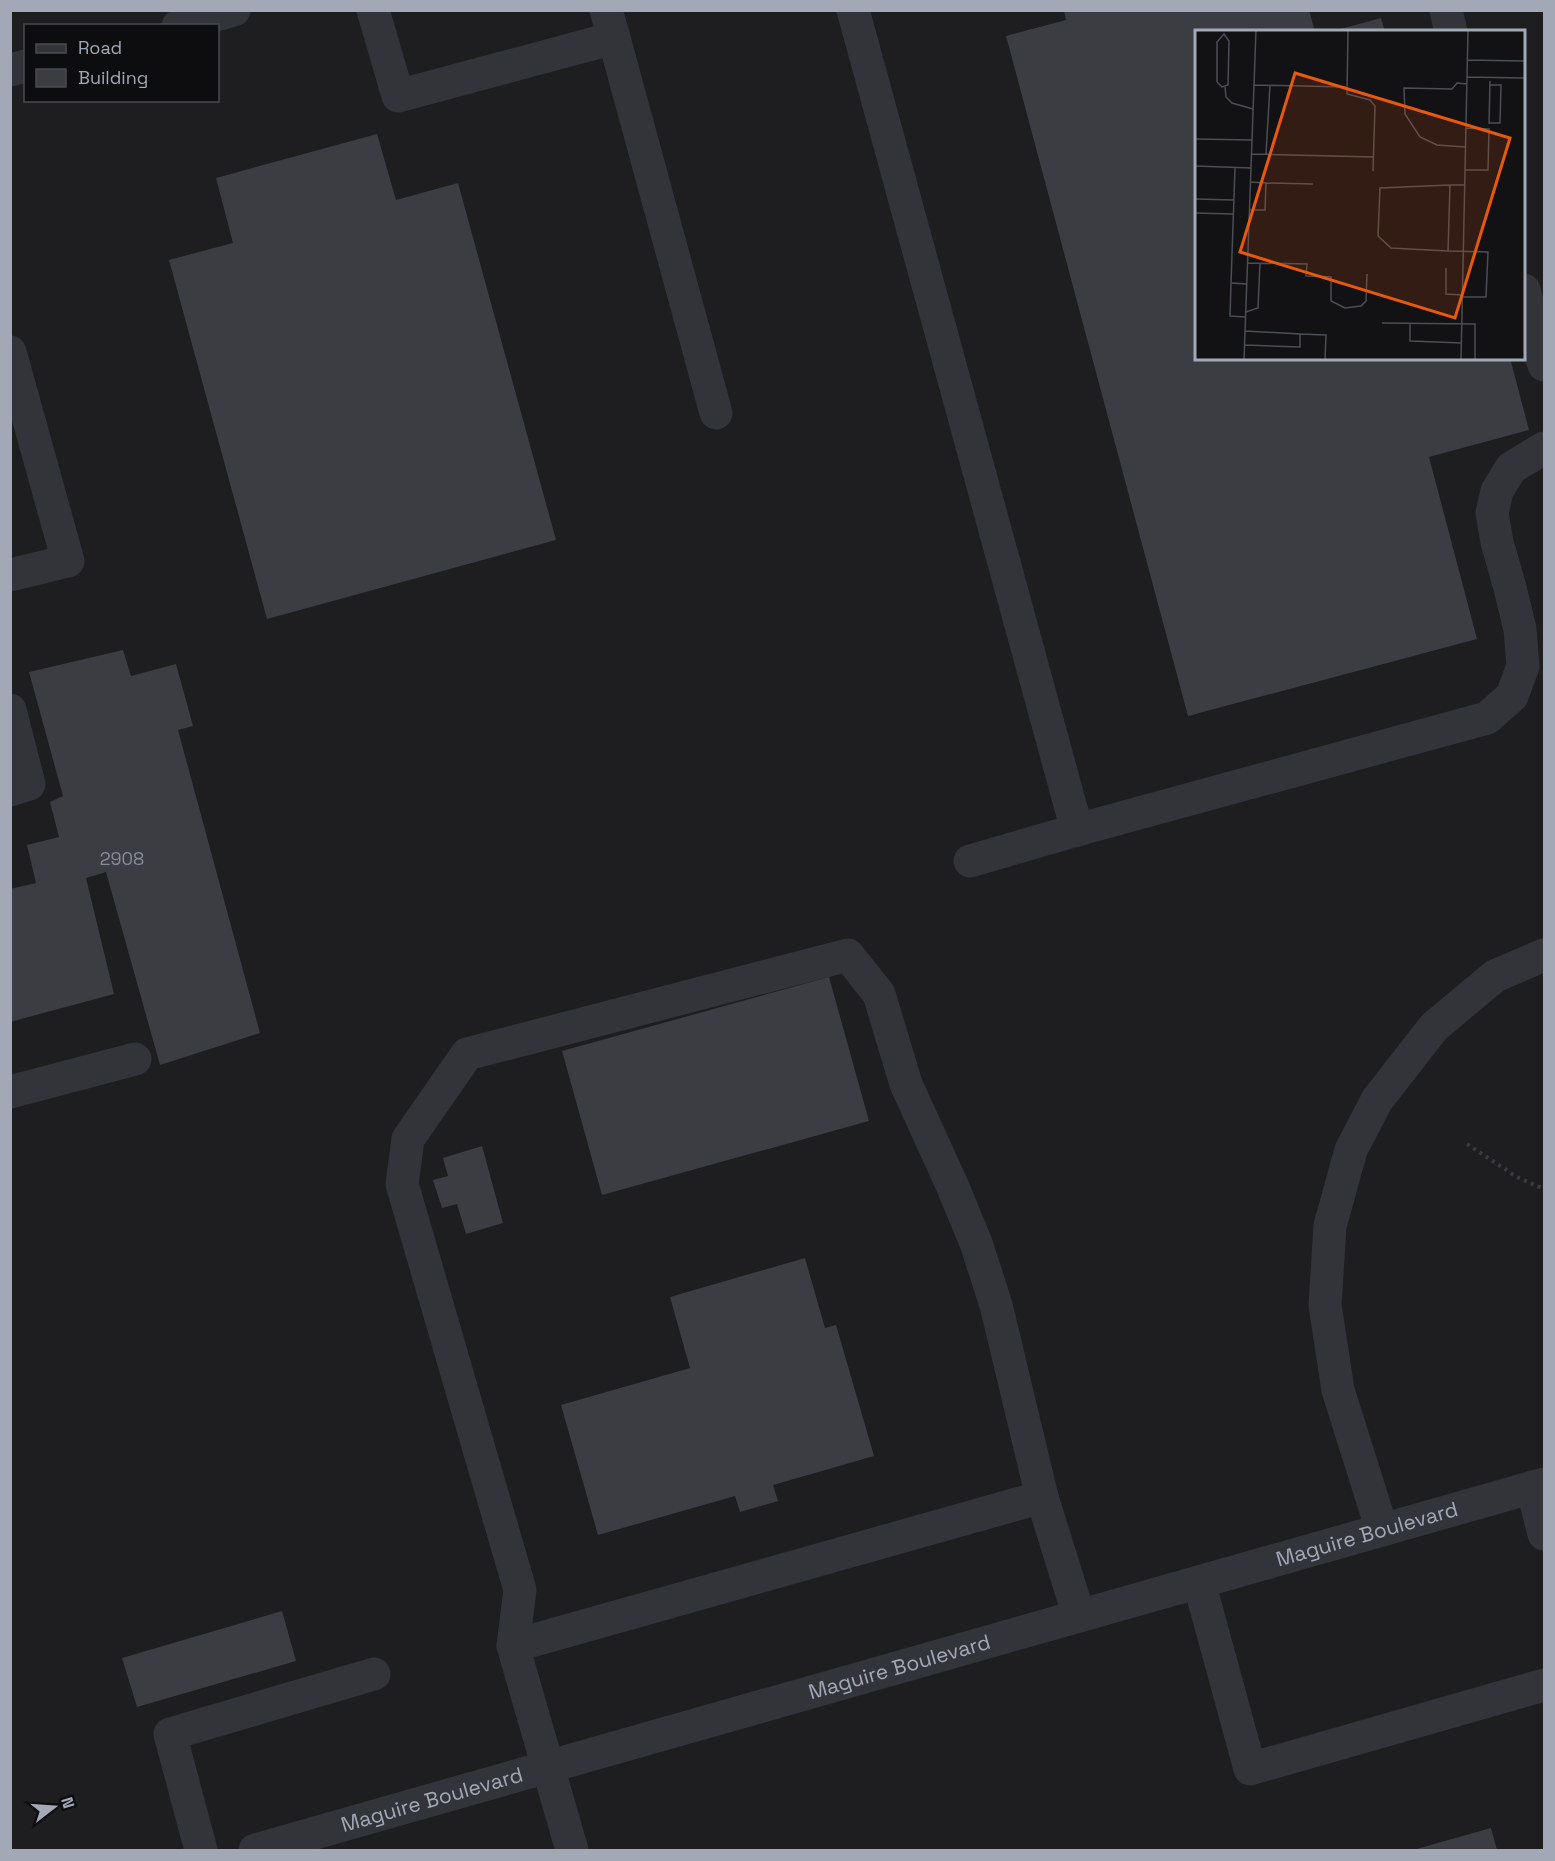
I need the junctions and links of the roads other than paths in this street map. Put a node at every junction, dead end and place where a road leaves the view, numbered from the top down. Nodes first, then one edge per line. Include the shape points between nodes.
1 (234, 10) edge
2 (373, 10) edge
3 (853, 10) edge
4 (1446, 10) edge
5 (185, 24) edge
6 (610, 24) edge
7 (1451, 30) edge
8 (1525, 294) edge
9 (10, 352) edge
10 (1545, 365) edge
11 (716, 413) dead end
12 (1545, 448) edge
13 (10, 575) edge
14 (10, 710) edge
15 (10, 790) edge
16 (1077, 830) junction
17 (970, 861) dead end
18 (1545, 955) edge
19 (135, 1059) dead end
20 (10, 1092) edge
21 (1538, 1486) edge
22 (1042, 1497) junction
23 (1382, 1530) junction
24 (1545, 1534) edge
25 (1198, 1582) junction
26 (1079, 1616) junction
27 (513, 1646) junction
28 (374, 1674) dead end
29 (1545, 1685) edge
30 (547, 1767) junction
31 (201, 1851) edge
32 (255, 1851) edge
33 (572, 1851) edge

1 - 5 street
2 - 6 street via 398,96
3 - 16 street
4 - 7 street
6 - 11 street
8 - 10 street
9 - 13 street via 68,561
12 - 16 street via 1511,468 1497,491 1492,513 1520,629 1523,666 1512,696 1487,718
14 - 15 street via 30,784
16 - 17 street
18 - 23 street via 1495,976 1434,1027 1377,1100 1352,1150 1330,1226 1325,1305 1338,1390
19 - 20 street
21 - 23 street, Maguire Boulevard
21 - 24 street
22 - 26 street
22 - 27 street
22 - 27 street via 996,1305 976,1243 906,1084 879,994 848,955 467,1054 408,1139 402,1184 520,1590
23 - 25 street, Maguire Boulevard
25 - 26 street, Maguire Boulevard
25 - 29 street via 1250,1769
26 - 30 street, Maguire Boulevard
27 - 30 street
28 - 31 street via 170,1734
30 - 32 street, Maguire Boulevard
30 - 33 street

